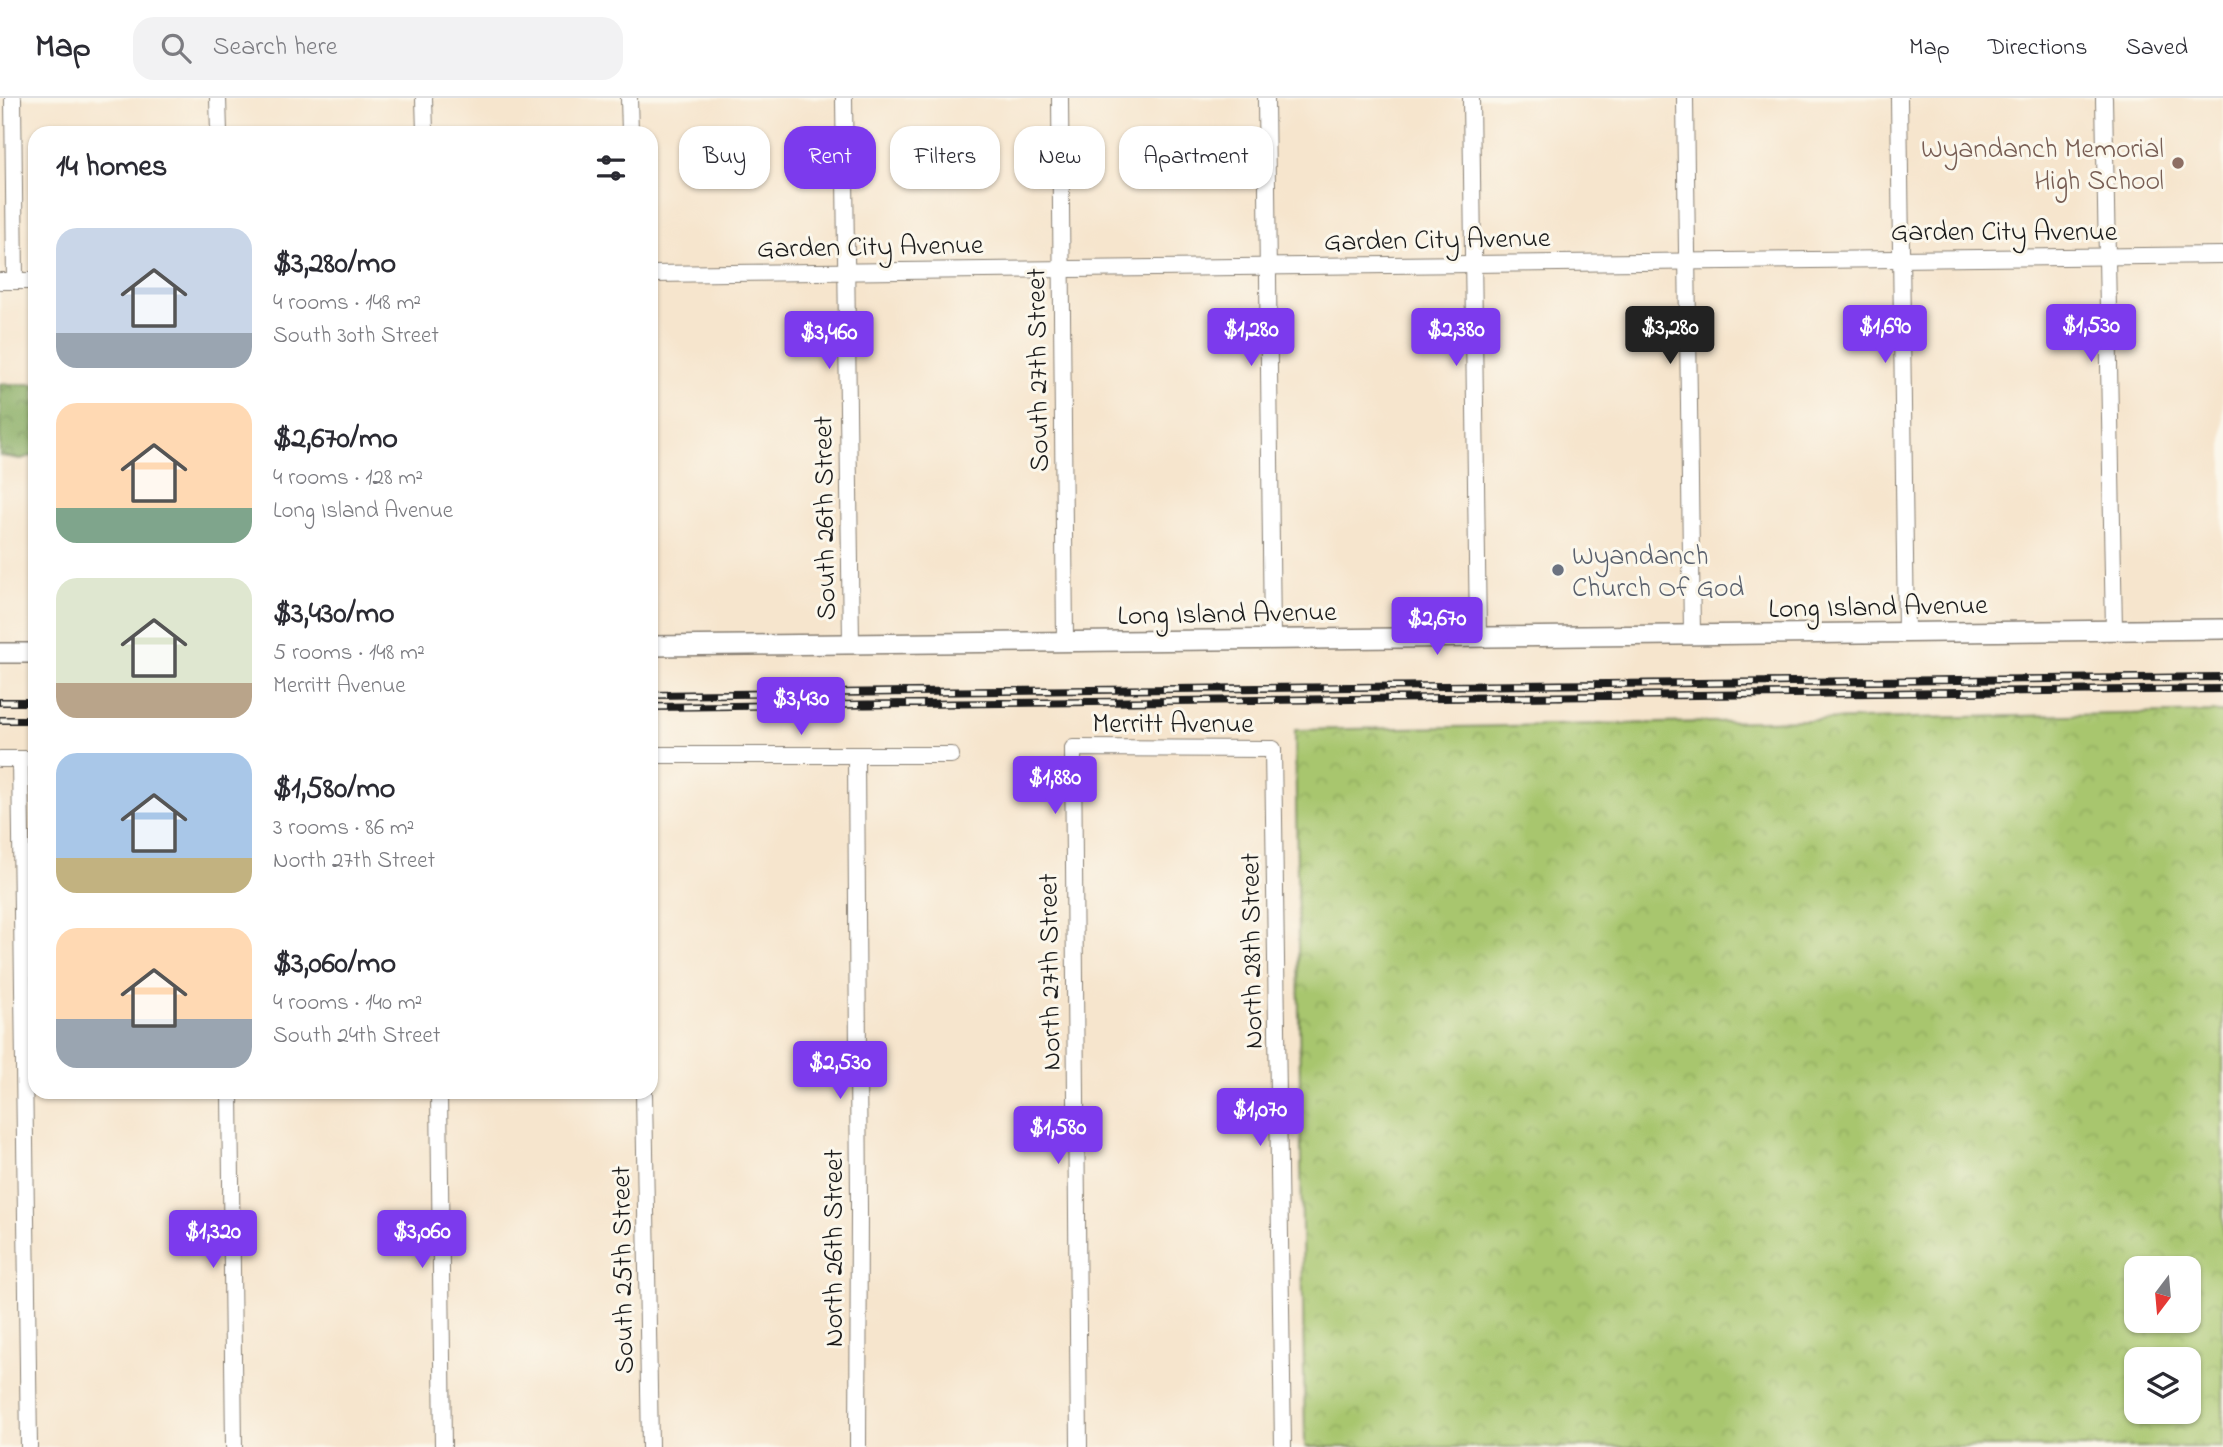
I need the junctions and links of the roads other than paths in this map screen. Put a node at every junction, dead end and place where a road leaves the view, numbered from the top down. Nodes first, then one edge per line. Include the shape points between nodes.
1 (13, 98) edge
2 (218, 98) edge
3 (424, 98) edge
4 (629, 98) edge
5 (844, 98) edge
6 (1060, 98) edge
7 (1266, 98) edge
8 (1471, 98) edge
9 (1685, 98) edge
10 (1899, 98) edge
11 (2104, 98) edge
12 (219, 126) edge
13 (425, 126) edge
14 (630, 126) edge
15 (2223, 255) edge
16 (2107, 256) junction
17 (1902, 257) junction
18 (1686, 261) junction
19 (1474, 264) junction
20 (1268, 266) junction
21 (1061, 269) junction
22 (846, 272) junction
23 (658, 274) edge
24 (7, 281) edge
25 (28, 281) edge
26 (2223, 629) edge
27 (2115, 630) junction
28 (1906, 632) junction
29 (1692, 634) junction
30 (1478, 637) junction
31 (1272, 639) junction
32 (1065, 641) junction
33 (851, 643) junction
34 (658, 646) edge
35 (0, 653) edge
36 (28, 653) edge
37 (1073, 748) joint
38 (1273, 749) joint
39 (658, 755) edge
40 (856, 755) junction
41 (951, 755) dead end
42 (0, 759) edge
43 (28, 759) edge
44 (28, 1099) edge
45 (230, 1099) edge
46 (439, 1099) edge
47 (644, 1099) edge
48 (29, 1447) edge
49 (234, 1447) edge
50 (443, 1447) edge
51 (650, 1447) edge
52 (858, 1447) edge
53 (1079, 1447) edge
54 (1283, 1447) edge

1 - 24 street
2 - 12 street
3 - 13 street
4 - 14 street
5 - 22 street, South 26th Street
6 - 21 street, South 27th Street
7 - 20 street
8 - 19 street
9 - 18 street
10 - 17 street
11 - 16 street
15 - 16 street, Garden City Avenue
16 - 17 street, Garden City Avenue
16 - 27 street
17 - 18 street, Garden City Avenue
17 - 28 street
18 - 19 street, Garden City Avenue
18 - 29 street
19 - 20 street, Garden City Avenue
19 - 30 street
20 - 21 street, Garden City Avenue
20 - 31 street
21 - 22 street, Garden City Avenue
21 - 32 street, South 27th Street
22 - 23 street, Garden City Avenue
22 - 33 street, South 26th Street
24 - 25 street
26 - 27 street, Long Island Avenue
27 - 28 street, Long Island Avenue
28 - 29 street, Long Island Avenue
29 - 30 street, Long Island Avenue
30 - 31 street, Long Island Avenue
31 - 32 street, Long Island Avenue
32 - 33 street, Long Island Avenue
33 - 34 street, Long Island Avenue
35 - 36 street
37 - 38 street, Merritt Avenue
37 - 53 street, North 27th Street
38 - 54 street, North 28th Street
39 - 40 street
40 - 41 street
40 - 52 street, North 26th Street
42 - 43 street
44 - 48 street
45 - 49 street
46 - 50 street
47 - 51 street, South 25th Street

